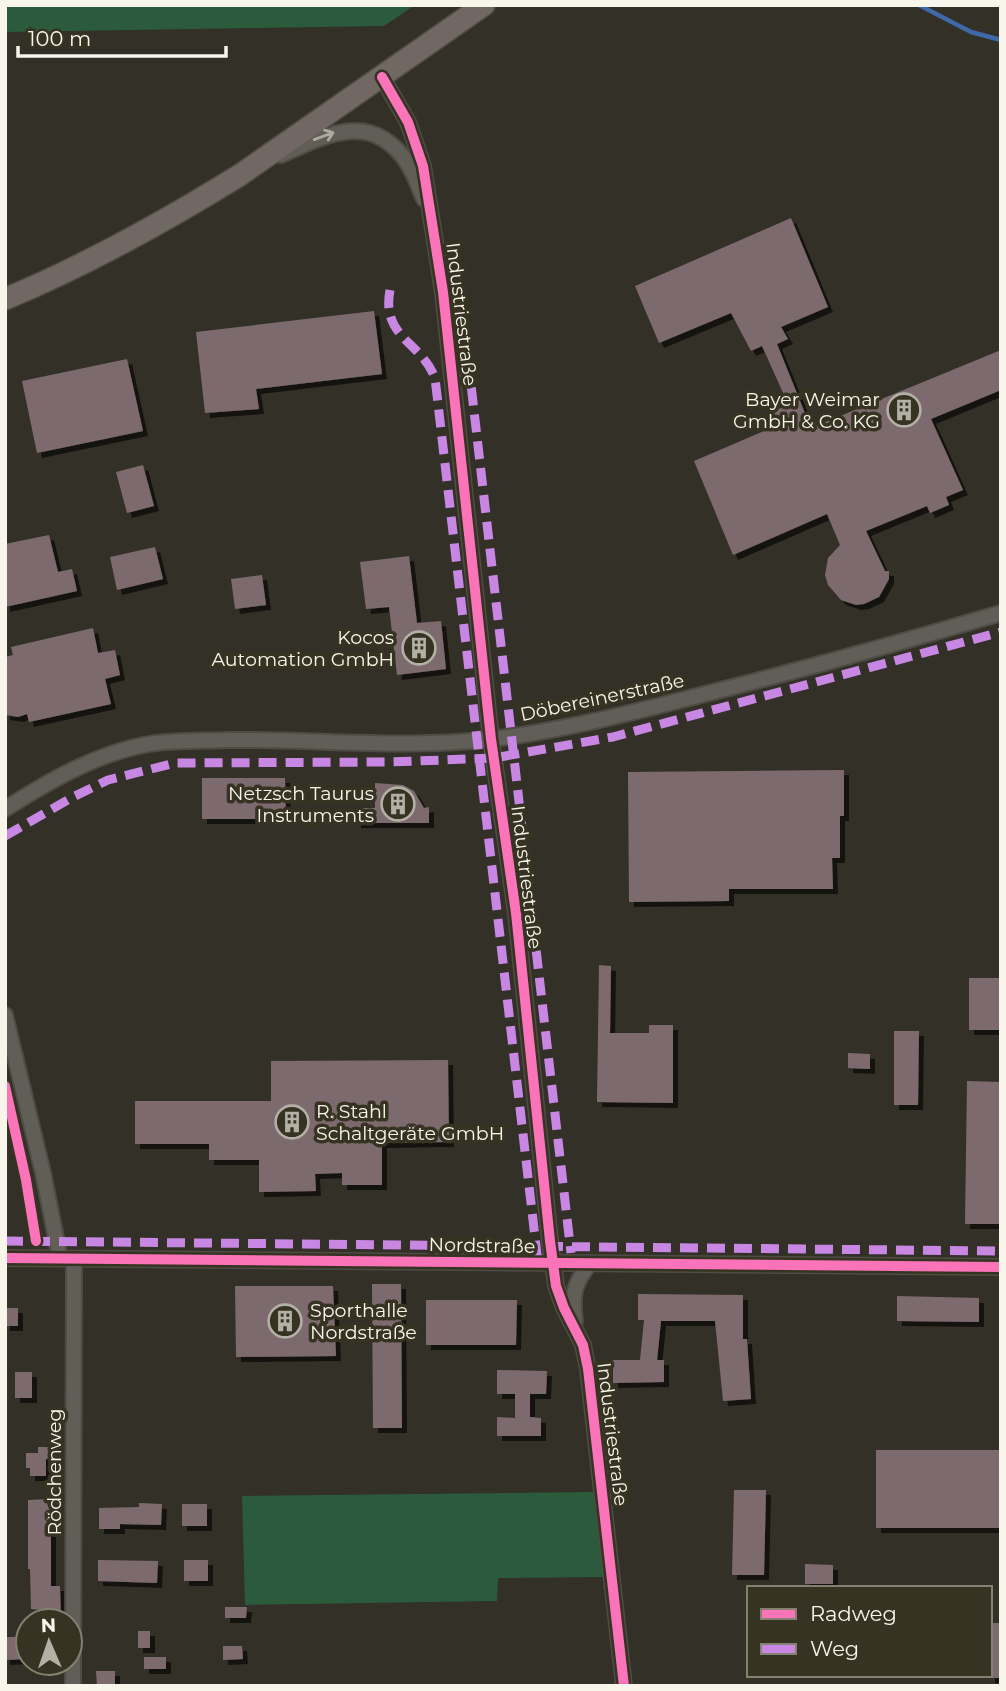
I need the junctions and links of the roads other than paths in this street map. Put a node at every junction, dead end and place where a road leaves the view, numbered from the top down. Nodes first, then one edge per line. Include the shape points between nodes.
1 (484, 5) edge
2 (382, 77) junction
3 (240, 175) junction
4 (431, 213) junction
5 (5, 299) edge
6 (1001, 613) edge
7 (491, 739) junction
8 (5, 809) edge
9 (5, 1015) edge
10 (5, 1258) edge
11 (67, 1259) junction
12 (553, 1263) junction
13 (590, 1264) junction
14 (1001, 1267) edge
15 (575, 1326) junction
16 (73, 1686) edge
17 (624, 1686) edge

1 - 2 main road
2 - 3 main road
2 - 4 street, Industriestraße via 416,142
3 -> 4 street via 335,132 367,133 390,143 408,165
3 - 5 main road via 124,243
4 - 7 street, Industriestraße
6 - 7 street, Döbereinerstraße via 591,723
7 - 8 street, Döbereinerstraße via 149,744 90,761
7 - 12 street, Industriestraße via 516,913
9 - 11 street, Rödchenweg
10 - 11 street, Nordstraße
11 - 12 street, Nordstraße
11 - 16 street, Rödchenweg
12 - 13 street, Nordstraße
12 - 15 street, Industriestraße via 560,1297
13 - 14 street, Nordstraße
13 - 15 street, Industriestraße via 577,1279 572,1298
15 - 17 street, Industriestraße via 588,1369

